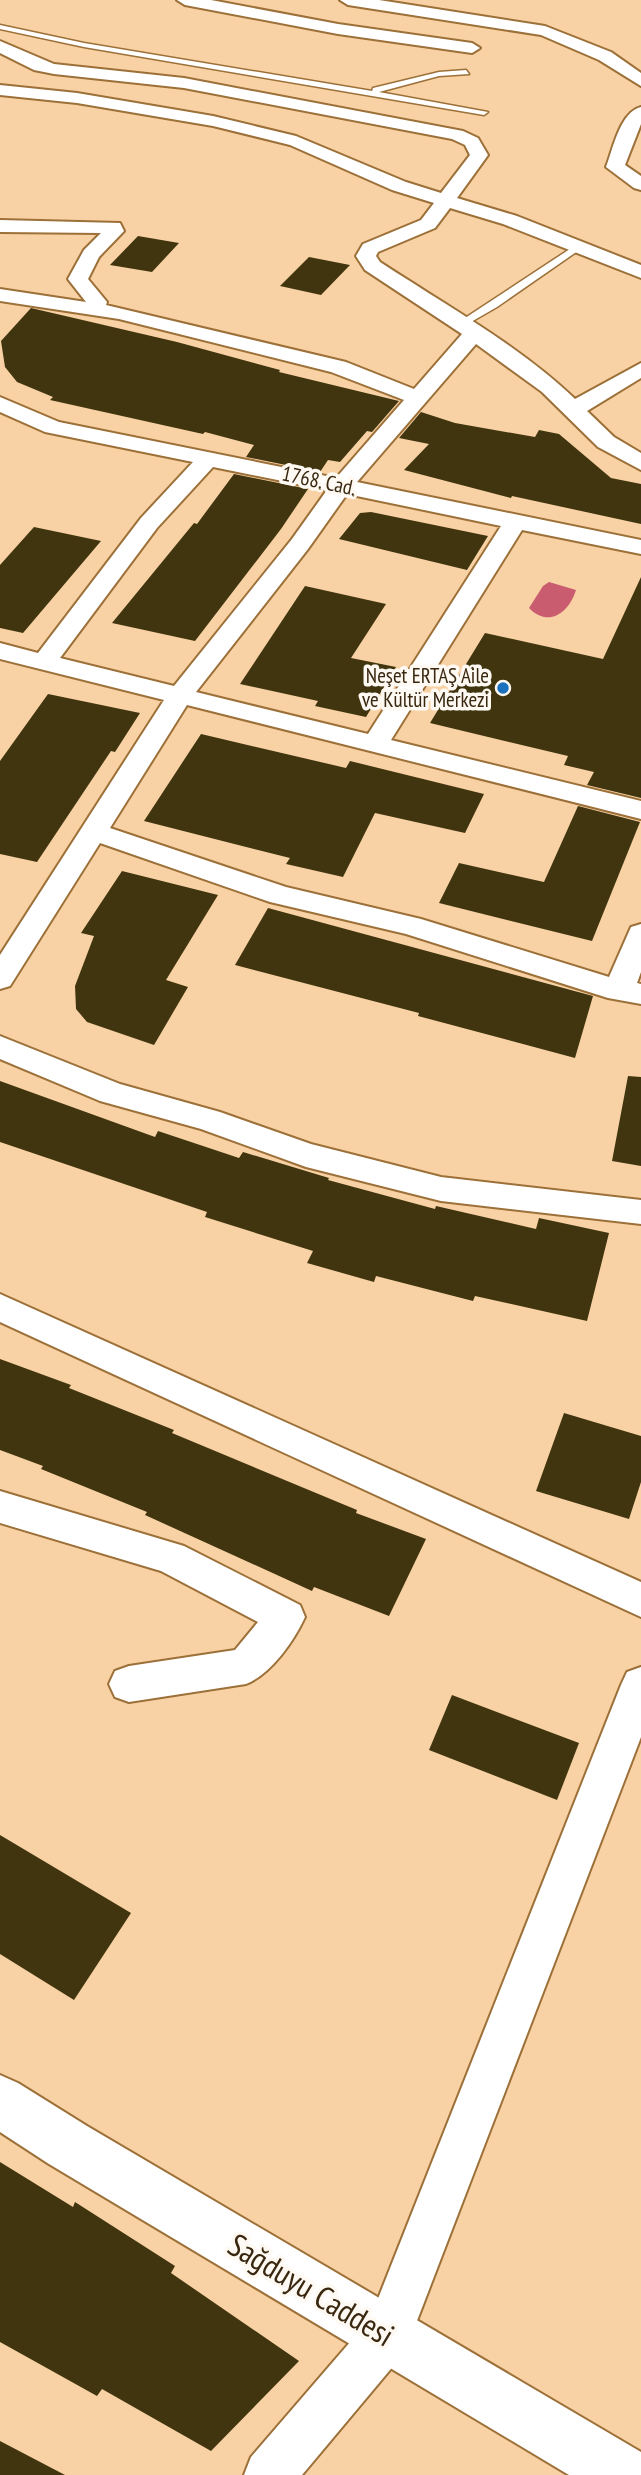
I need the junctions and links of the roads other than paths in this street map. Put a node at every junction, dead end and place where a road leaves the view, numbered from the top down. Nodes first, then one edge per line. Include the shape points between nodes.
1 (185, 0) edge
2 (348, 0) edge
3 (0, 27) edge
4 (0, 46) edge
5 (472, 48) dead end
6 (466, 72) dead end
7 (641, 81) edge
8 (320, 85) junction
9 (0, 90) edge
10 (370, 92) junction
11 (314, 107) junction
12 (484, 112) dead end
13 (641, 112) edge
14 (641, 184) edge
15 (447, 200) junction
16 (0, 226) edge
17 (579, 246) junction
18 (641, 272) edge
19 (0, 295) edge
20 (95, 308) junction
21 (468, 329) junction
22 (641, 369) edge
23 (418, 398) junction
24 (0, 404) edge
25 (573, 410) junction
26 (208, 459) junction
27 (641, 463) edge
28 (341, 486) junction
29 (516, 521) junction
30 (641, 547) edge
31 (0, 651) edge
32 (46, 661) junction
33 (180, 695) junction
34 (374, 746) junction
35 (641, 810) edge
36 (92, 831) junction
37 (641, 934) edge
38 (0, 979) edge
39 (630, 993) edge
40 (0, 1047) edge
41 (641, 1212) edge
42 (0, 1307) edge
43 (0, 1507) edge
44 (641, 1600) edge
45 (129, 1684) dead end
46 (641, 1685) edge
47 (0, 2101) edge
48 (388, 2335) junction
49 (270, 2475) edge
50 (624, 2475) edge

1 - 5 street
2 - 7 street via 545,31 605,56
3 - 8 lane
4 - 11 street via 54,69 184,83
6 - 10 lane via 439,74
8 - 10 lane
8 - 11 lane
9 - 15 street via 199,118 296,141 399,186
10 - 12 lane
11 - 15 street via 457,135 472,142 479,155
13 - 14 street via 630,127 615,167
15 - 17 street
15 - 21 street via 428,224 370,248 366,256 381,272
16 - 20 street via 113,227 78,279 97,302
17 - 18 street
17 - 21 lane via 494,305
19 - 20 street
20 - 23 street via 338,367
21 - 23 street
21 - 25 street via 550,387
22 - 25 street
23 - 28 street
24 - 26 street, 1768. Cad. via 53,427
25 - 27 street via 606,442
26 - 28 street, 1768. Cad.
26 - 32 street via 149,523
28 - 29 street, 1768. Cad.
28 - 33 street
29 - 30 street, 1768. Cad.
29 - 34 street
31 - 32 street
32 - 33 street
33 - 34 street
33 - 36 street
34 - 35 street
36 - 38 street
36 - 39 street via 280,895 411,926
37 - 39 street
40 - 41 street via 111,1093 209,1120 319,1159 440,1189
42 - 44 street
43 - 45 street via 172,1558 286,1618 246,1666
46 - 48 street
47 - 48 street, Sağduyu Caddesi
48 - 49 street
48 - 50 street, Sağduyu Caddesi

